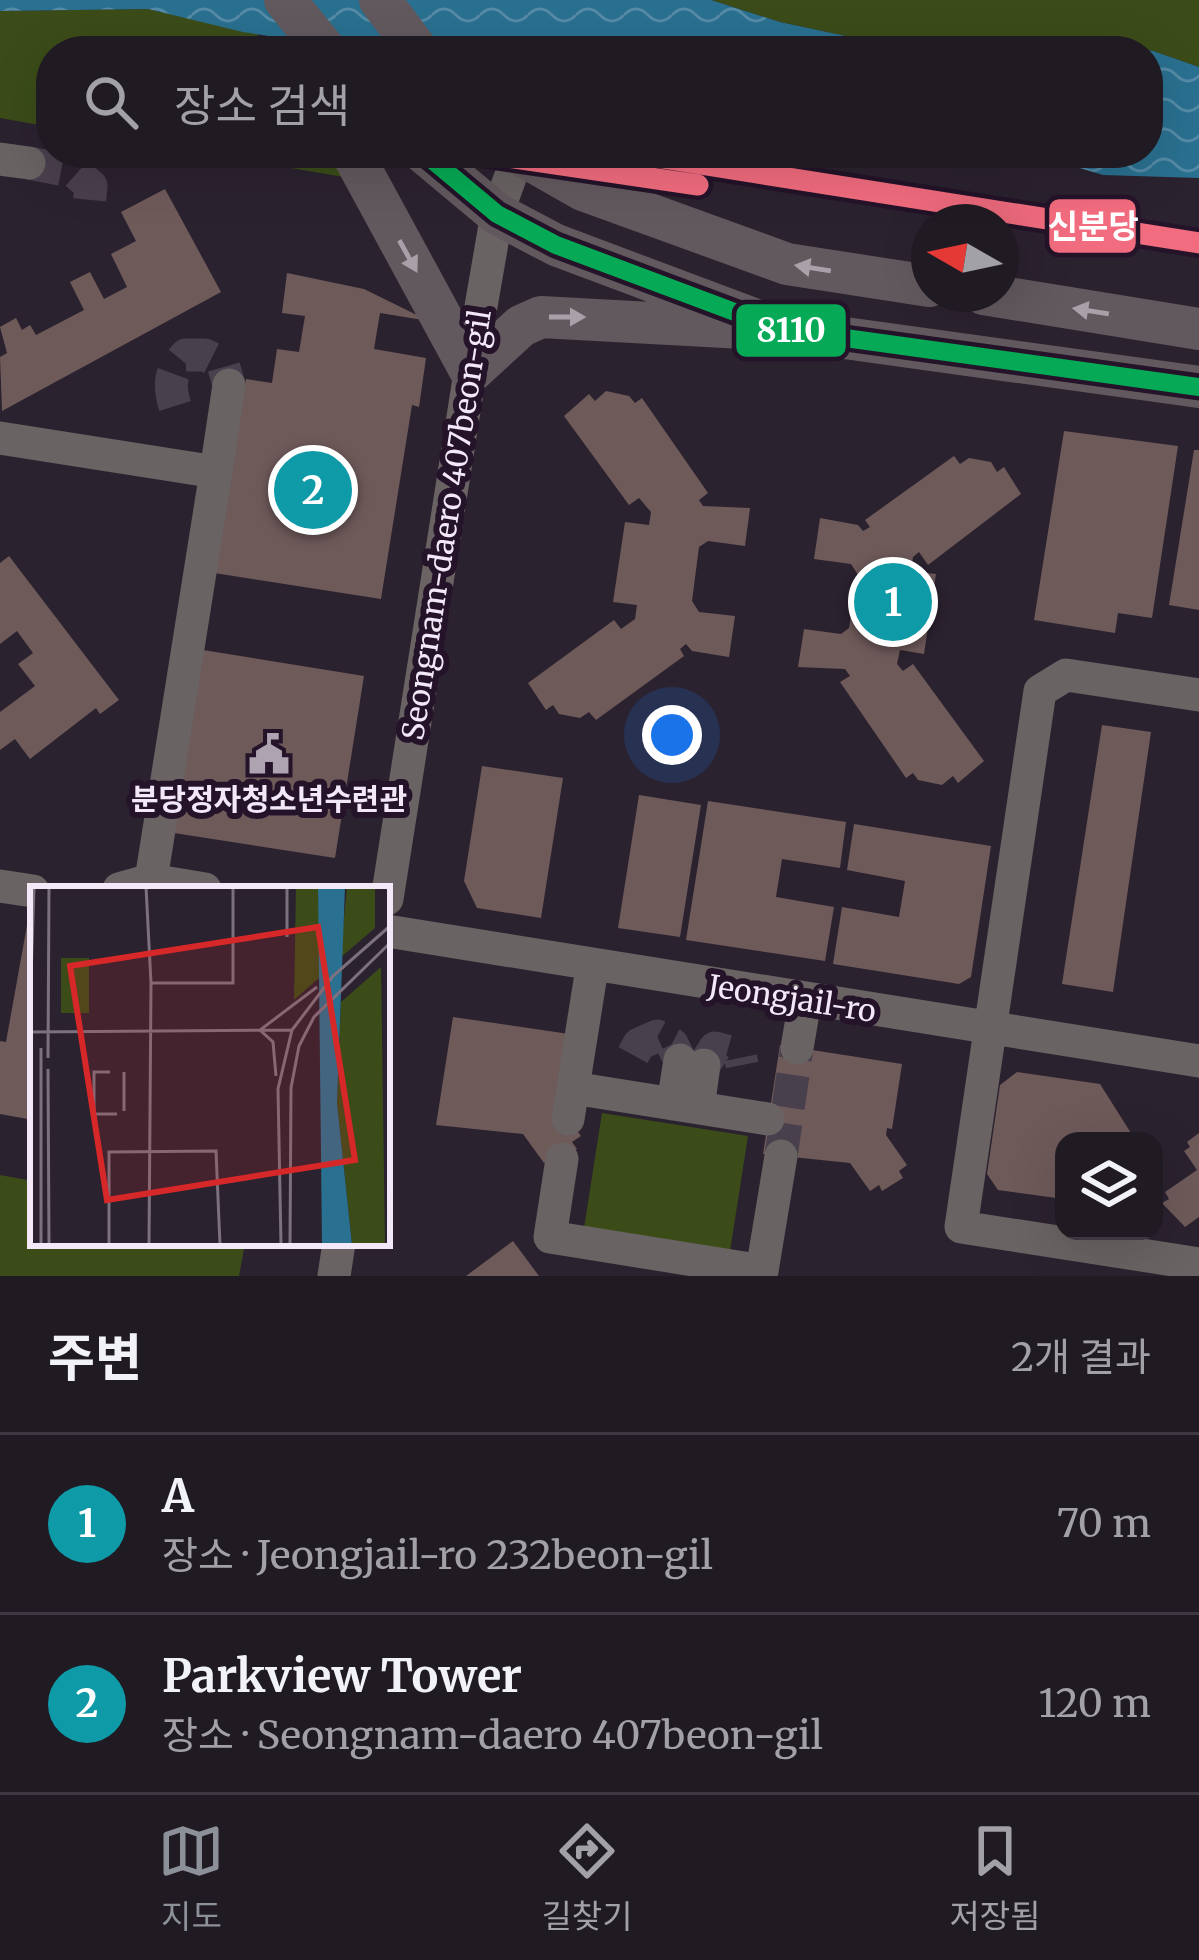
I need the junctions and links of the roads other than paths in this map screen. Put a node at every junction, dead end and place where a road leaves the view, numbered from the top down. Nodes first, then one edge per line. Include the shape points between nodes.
1 (273, 0) edge
2 (285, 0) edge
3 (380, 0) edge
4 (291, 36) edge
5 (314, 36) edge
6 (407, 36) edge
7 (360, 168) edge
8 (441, 168) edge
9 (514, 168) edge
10 (545, 168) edge
11 (497, 214) junction
12 (911, 283) edge
13 (1019, 300) edge
14 (1199, 328) edge
15 (780, 329) junction
16 (471, 372) junction
17 (229, 385) dead end
18 (1199, 387) edge
19 (0, 438) edge
20 (216, 472) junction
21 (1199, 695) edge
22 (135, 885) edge
23 (0, 886) edge
24 (389, 886) edge
25 (30, 891) edge
26 (390, 932) edge
27 (592, 968) junction
28 (805, 1001) junction
29 (992, 1030) junction
30 (797, 1048) tunnel mouth
31 (1199, 1061) edge
32 (692, 1063) dead end
33 (685, 1106) junction
34 (768, 1119) dead end
35 (781, 1156) tunnel mouth
36 (562, 1159) dead end
37 (339, 1246) edge
38 (1199, 1264) edge
39 (334, 1276) edge

1 - 4 main road
2 - 5 main road
3 - 6 main road
7 -> 16 main road
8 - 11 main road
9 - 11 street, Seongnam-daero 407beon-gil
12 -> 10 main road via 787,264 583,190
11 - 15 main road via 594,260
11 - 16 street, Seongnam-daero 407beon-gil
14 -> 13 main road
16 -> 15 main road via 542,316
15 - 18 main road
16 - 24 street, Seongnam-daero 407beon-gil
17 - 20 street
19 - 20 street
20 - 22 street
21 - 29 street via 1066,675 1040,691
23 - 25 street
26 - 27 street, Jeongjail-ro
27 - 28 street, Jeongjail-ro
27 - 33 street via 571,1104
28 - 29 street, Jeongjail-ro
28 - 30 street
29 - 31 street, Jeongjail-ro
29 - 38 street via 961,1227
32 - 33 street
33 - 34 street
35 - 36 street via 762,1270 550,1237
37 - 39 street

